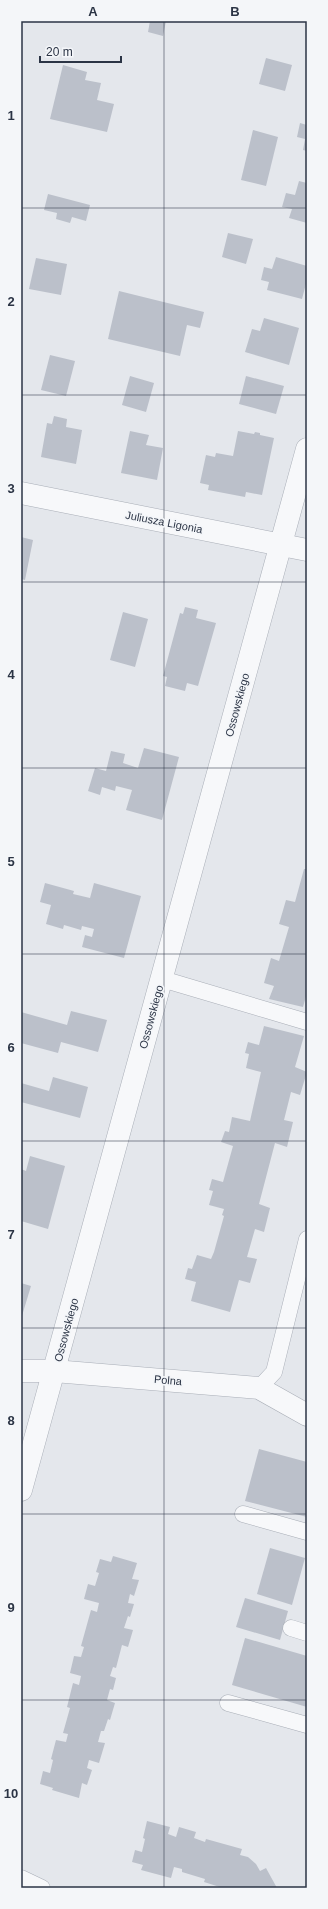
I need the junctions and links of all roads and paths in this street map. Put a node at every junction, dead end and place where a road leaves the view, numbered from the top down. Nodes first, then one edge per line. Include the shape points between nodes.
1 (307, 449) edge
2 (21, 494) edge
3 (281, 544) junction
4 (307, 550) edge
5 (162, 979) junction
6 (307, 1022) edge
7 (307, 1239) edge
8 (21, 1371) edge
9 (54, 1371) junction
10 (259, 1388) junction
11 (307, 1415) edge
12 (21, 1490) edge
13 (243, 1514) dead end
14 (307, 1532) edge
15 (291, 1628) dead end
16 (307, 1633) edge
17 (228, 1703) dead end
18 (307, 1725) edge
19 (21, 1878) edge
20 (42, 1888) edge

1 - 3 street, Ossowskiego
2 - 3 street, Juliusza Ligonia
3 - 4 street, Juliusza Ligonia
3 - 5 street, Ossowskiego
5 - 6 lane
5 - 9 street, Ossowskiego
7 - 10 lane via 274,1372
8 - 9 street, Polna
9 - 10 street, Polna
9 - 12 street, Ossowskiego
10 - 11 street, Polna
13 - 14 lane
15 - 16 lane
17 - 18 lane
19 - 20 lane

